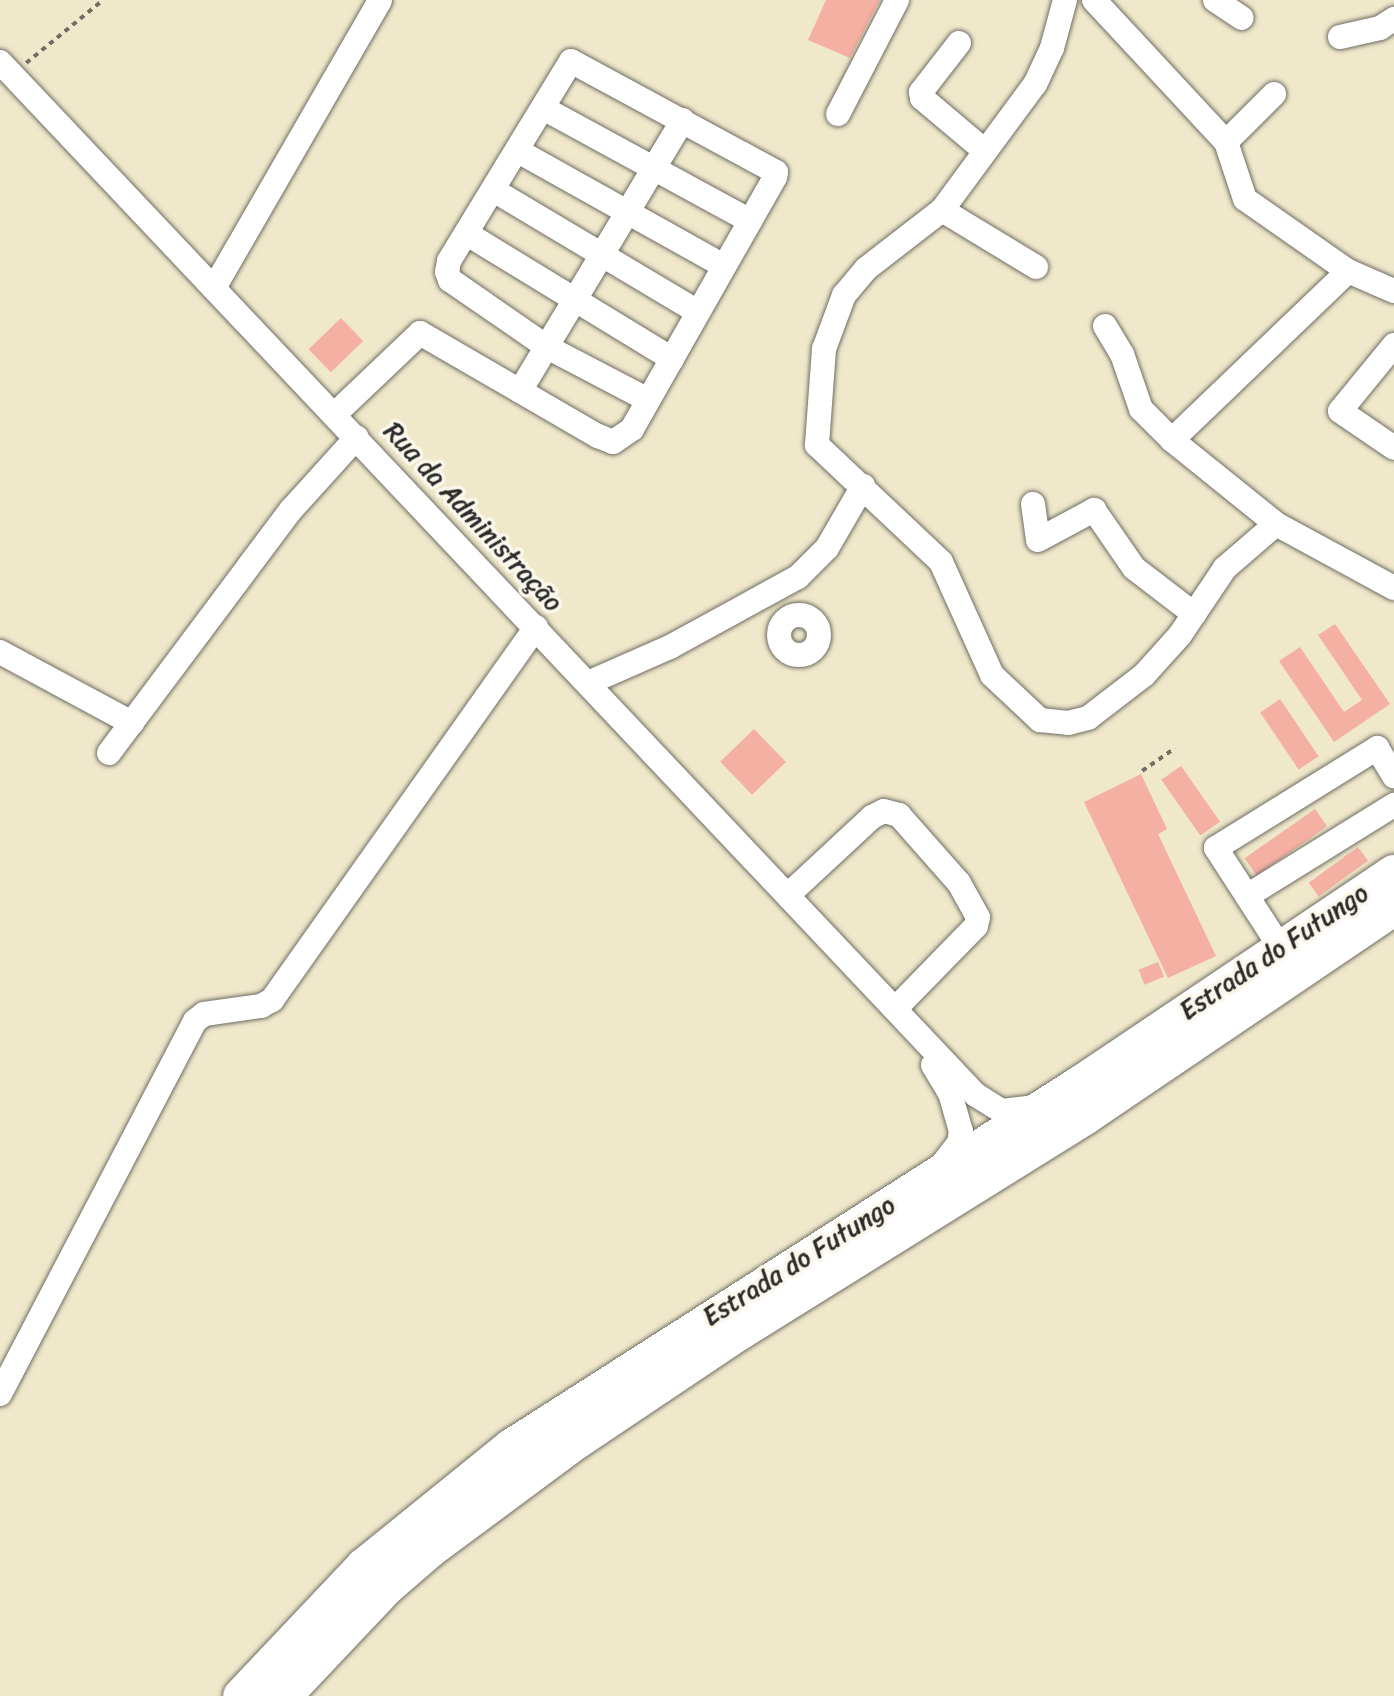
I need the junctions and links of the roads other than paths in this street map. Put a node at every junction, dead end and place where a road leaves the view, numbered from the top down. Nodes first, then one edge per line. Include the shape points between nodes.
1 (380, 0) edge
2 (897, 0) edge
3 (1065, 0) edge
4 (1094, 0) edge
5 (1215, 0) edge
6 (1242, 18) dead end
7 (1394, 19) edge
8 (1340, 37) dead end
9 (959, 43) dead end
10 (6, 68) edge
11 (1274, 94) dead end
12 (544, 108) junction
13 (838, 114) dead end
14 (683, 120) junction
15 (1226, 142) junction
16 (518, 151) junction
17 (985, 151) junction
18 (656, 169) junction
19 (495, 191) junction
20 (942, 210) junction
21 (629, 213) junction
22 (750, 221) junction
23 (469, 235) junction
24 (603, 255) junction
25 (724, 267) junction
26 (1036, 267) dead end
27 (1348, 271) junction
28 (214, 288) junction
29 (1394, 291) edge
30 (576, 300) junction
31 (698, 312) junction
32 (1105, 326) dead end
33 (1394, 345) edge
34 (547, 347) junction
35 (672, 359) junction
36 (520, 391) junction
37 (649, 400) junction
38 (334, 415) junction
39 (357, 437) junction
40 (1172, 440) junction
41 (1394, 448) edge
42 (863, 486) junction
43 (1033, 504) dead end
44 (1276, 524) junction
45 (1394, 588) edge
46 (772, 593) junction
47 (1194, 614) junction
48 (788, 618) dead end
49 (536, 627) junction
50 (0, 652) edge
51 (589, 683) junction
52 (132, 723) junction
53 (108, 753) dead end
54 (1394, 776) edge
55 (1394, 805) edge
56 (1394, 873) edge
57 (788, 895) junction
58 (1247, 897) junction
59 (1394, 906) edge
60 (1280, 947) junction
61 (898, 1011) junction
62 (1081, 1083) junction
63 (922, 1184) junction
64 (0, 1394) edge
65 (241, 1696) edge
66 (282, 1696) edge

1 - 28 street
2 - 13 street
3 - 17 street via 1045,66
4 - 15 street
5 - 6 street
7 - 8 street via 1380,28
9 - 17 street via 922,98
10 - 28 street, Rua da Administração
11 - 15 street
12 - 14 street via 571,61
12 - 16 street
12 - 18 street
14 - 18 street
14 - 22 street via 774,167 775,177
15 - 27 street via 1245,199
16 - 19 street
16 - 21 street
17 - 20 street
18 - 21 street
18 - 22 street
19 - 23 street
19 - 24 street
20 - 26 street
20 - 42 street via 866,269 832,319 824,349 817,444
21 - 24 street
21 - 25 street
22 - 25 street
23 - 30 street
23 - 34 street via 449,261 450,280
24 - 30 street
24 - 31 street
25 - 31 street
27 - 29 street
27 - 40 street
28 - 38 street, Rua da Administração
30 - 34 street
30 - 35 street
31 - 35 street
32 - 40 street via 1122,354 1141,409
33 - 41 street via 1340,411
34 - 36 street
34 - 37 street
35 - 37 street
36 - 37 street via 613,442 632,429
36 - 38 street via 420,333
38 - 39 street, Rua da Administração
39 - 49 street, Rua da Administração
39 - 52 street via 283,520
40 - 44 street
42 - 46 street via 827,548 798,577
42 - 47 street via 941,562 992,675 1040,720 1068,723 1088,718 1160,662
43 - 47 street via 1038,540 1094,510 1134,569
44 - 45 street
44 - 47 street via 1225,568
46 - 48 street
46 - 51 street
49 - 51 street, Rua da Administração
49 - 64 street via 272,1000 261,1006 204,1014 195,1021
50 - 52 street
51 - 57 street, Rua da Administração
52 - 53 street
54 - 58 street via 1377,748 1216,848
55 - 58 street
56 - 60 highway, Estrada do Futungo
57 - 61 street, Rua da Administração
57 - 61 street via 872,817 884,811 899,816 959,883 978,917 976,926
58 - 60 street
59 - 66 highway, Estrada do Futungo via 1084,1116 739,1331 566,1447 385,1587
60 - 62 highway, Estrada do Futungo
61 - 62 street via 976,1095 1002,1111 1031,1108
61 - 63 street via 950,1093 959,1118 959,1143
62 - 63 highway, Estrada do Futungo
63 - 65 highway, Estrada do Futungo via 511,1447 364,1566

